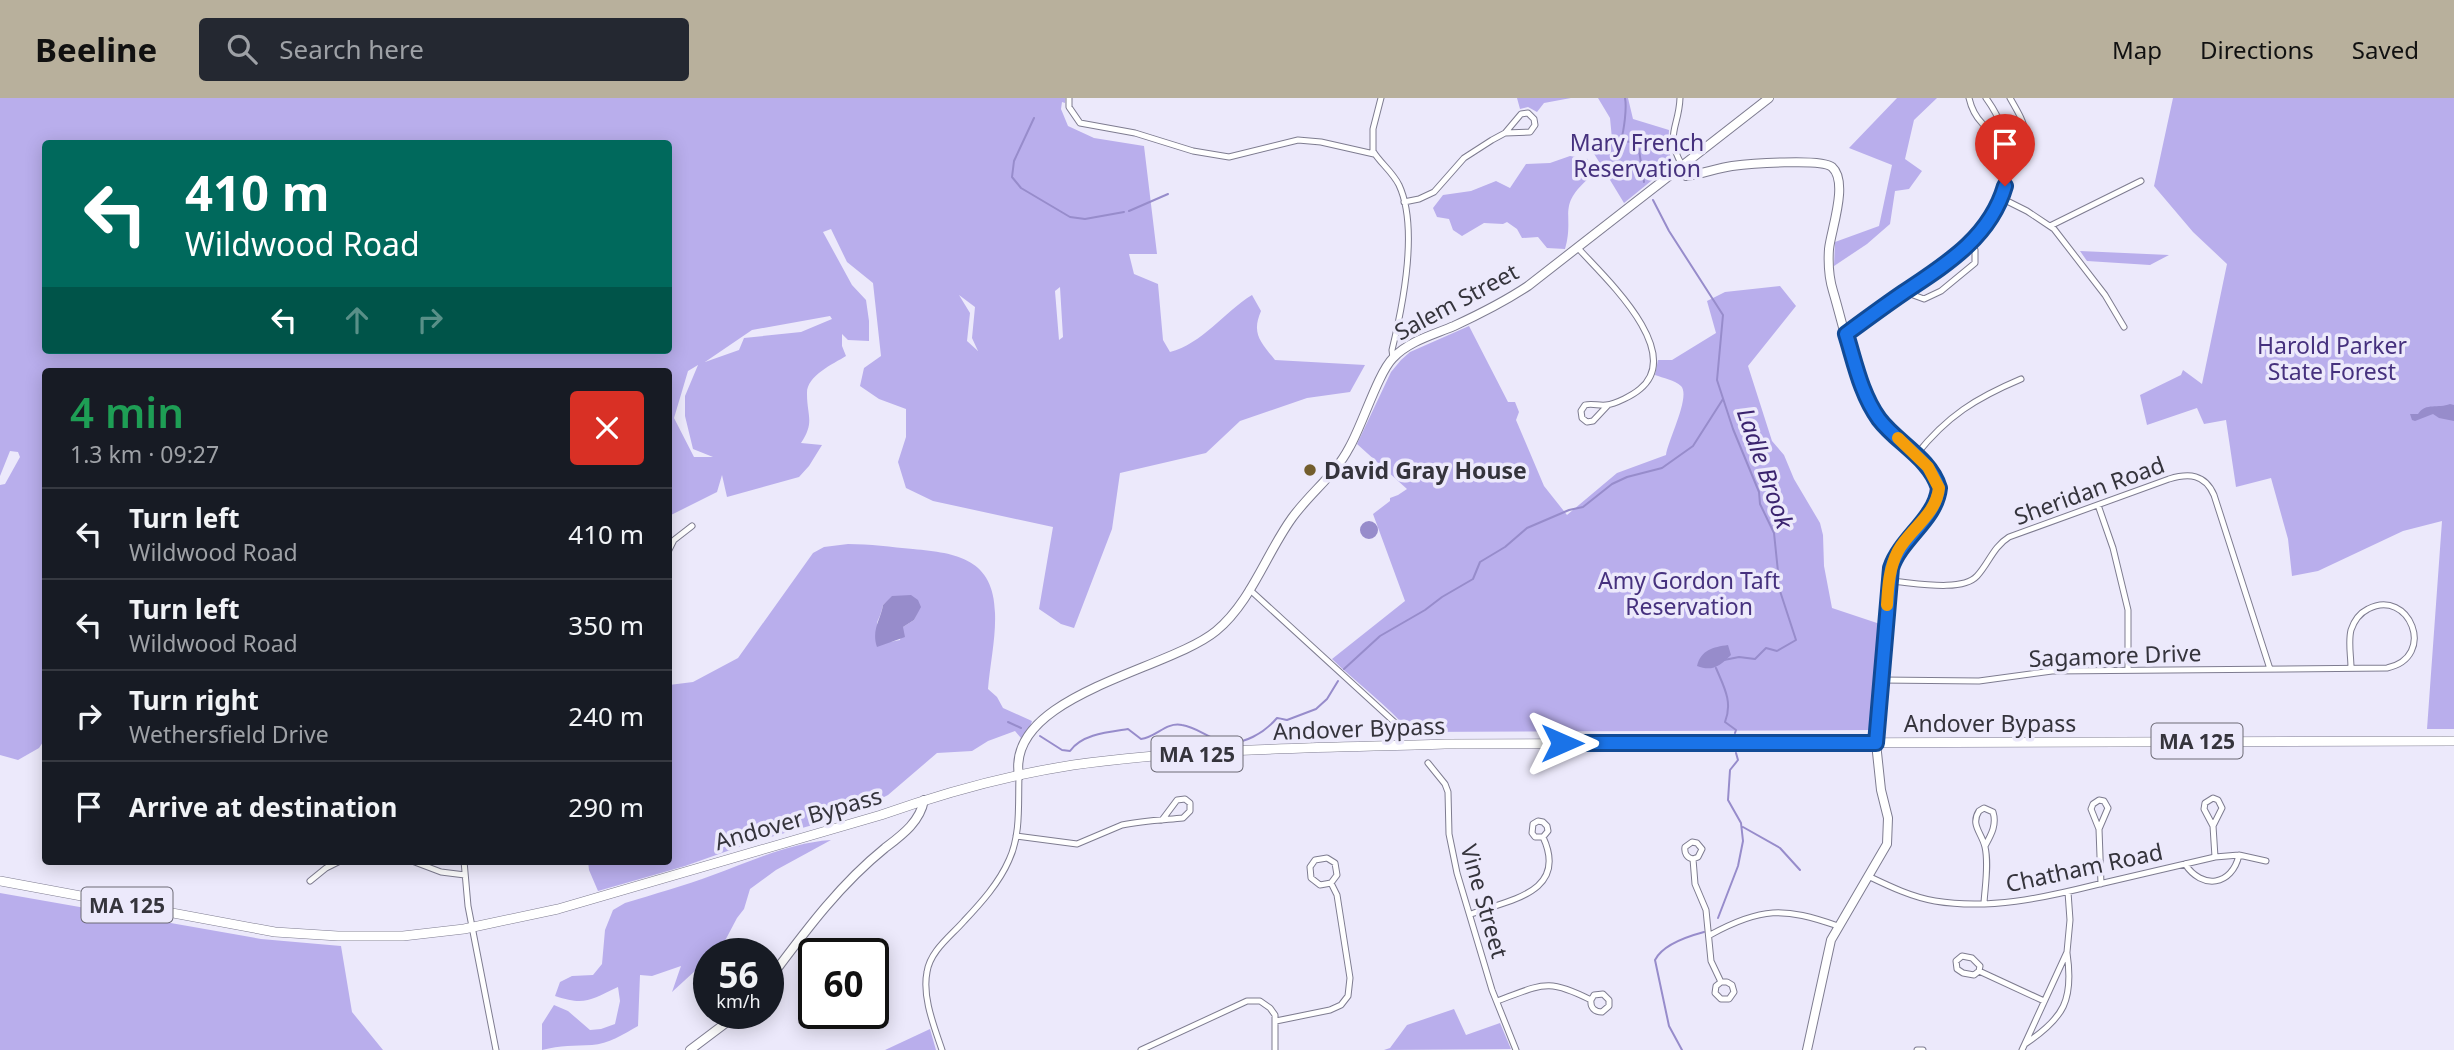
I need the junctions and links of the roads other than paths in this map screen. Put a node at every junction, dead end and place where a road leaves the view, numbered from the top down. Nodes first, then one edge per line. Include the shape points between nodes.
1 (1069, 98) edge
2 (1381, 98) edge
3 (1680, 98) edge
4 (1769, 98) edge
5 (1969, 98) edge
6 (1986, 98) edge
7 (2010, 98) edge
8 (1505, 133) junction
9 (2006, 139) junction
10 (1374, 154) junction
11 (2008, 161) junction
12 (1680, 167) junction
13 (2141, 181) dead end
14 (2001, 198) junction
15 (1404, 202) junction
16 (2050, 226) junction
17 (1972, 243) junction
18 (1577, 247) junction
19 (1905, 292) junction
20 (2124, 327) dead end
21 (1846, 334) junction
22 (1393, 358) junction
23 (2021, 379) dead end
24 (1608, 405) junction
25 (1916, 455) junction
26 (2098, 505) junction
27 (692, 526) dead end
28 (672, 544) edge
29 (1889, 581) junction
30 (1249, 589) junction
31 (2351, 668) junction
32 (2128, 669) junction
33 (2270, 669) junction
34 (1881, 680) junction
35 (1402, 729) dead end
36 (2454, 741) edge
37 (1876, 743) junction
38 (1428, 762) dead end
39 (1019, 776) junction
40 (924, 800) junction
41 (1162, 820) junction
42 (2213, 826) junction
43 (2099, 830) junction
44 (1016, 836) junction
45 (1543, 838) dead end
46 (1985, 846) junction
47 (2239, 855) junction
48 (2215, 857) junction
49 (1693, 859) dead end
50 (2266, 860) dead end
51 (2185, 864) junction
52 (332, 865) edge
53 (423, 865) edge
54 (464, 865) edge
55 (465, 876) junction
56 (1870, 877) junction
57 (0, 881) edge
58 (310, 881) dead end
59 (1331, 883) junction
60 (2101, 884) junction
61 (2068, 892) junction
62 (1983, 903) junction
63 (1471, 914) junction
64 (1838, 926) junction
65 (472, 928) junction
66 (1710, 935) junction
67 (2067, 952) junction
68 (784, 960) edge
69 (1979, 971) junction
70 (1721, 982) dead end
71 (1591, 1000) dead end
72 (1497, 1001) junction
73 (2044, 1001) junction
74 (1276, 1021) junction
75 (718, 1029) edge
76 (2024, 1047) edge
77 (496, 1050) edge
78 (690, 1050) edge
79 (942, 1050) edge
80 (1141, 1050) edge
81 (1275, 1050) edge
82 (1516, 1050) edge
83 (1807, 1050) edge
84 (1917, 1050) edge
85 (1923, 1050) edge

1 - 10 street via 1071,112 1080,123 1218,156 1236,156 1298,140
2 - 10 street via 1371,139
3 - 12 street via 1672,138
4 - 12 street, Salem Street
5 - 9 street via 1981,122
6 - 9 street
7 - 11 street via 2025,136
8 - 8 street via 1519,115 1533,117 1535,125 1530,132
8 - 15 street via 1464,158 1434,192
9 - 11 street
10 - 15 street via 1397,182
11 - 14 street
12 - 18 street, Salem Street
12 - 21 street via 1686,176 1758,164 1811,162 1832,167 1839,188 1829,268
13 - 16 street
14 - 16 street
14 - 17 street
15 - 22 street via 1407,280
16 - 20 street via 2089,273
17 - 19 street
17 - 19 street via 1973,266 1941,291 1924,299
18 - 22 street, Salem Street via 1504,302 1417,341
18 - 24 street via 1637,316 1653,352 1653,368 1645,384
19 - 21 street
21 - 25 street via 1871,407
22 - 30 street, Salem Street via 1348,450 1293,517
23 - 25 street via 1955,414
24 - 24 street via 1585,405 1581,418 1593,421
25 - 29 street via 1936,478 1937,499 1898,552
26 - 29 street, Sheridan Road via 2009,537 1965,584
26 - 32 street via 2128,610
26 - 33 street, Sheridan Road via 2186,475 2208,483
27 - 28 street
29 - 34 street
30 - 35 street
30 - 39 street, Salem Street via 1222,626 1197,645 1083,693 1044,719 1022,745
31 - 31 street, Sagamore Drive via 2351,633 2362,612 2385,605 2407,616 2415,639 2404,661 2387,668
31 - 33 street, Sagamore Drive
32 - 33 street, Sagamore Drive
32 - 34 street, Sagamore Drive via 2039,671 1979,681
34 - 37 street
36 - 37 main road, Andover Bypass / MA 125
37 - 39 main road, Andover Bypass / MA 125 via 1285,749 1100,762
37 - 56 street via 1889,831
38 - 63 street, Vine Street via 1448,792 1450,844
39 - 40 main road, Andover Bypass / MA 125
39 - 44 street
40 - 65 main road, Andover Bypass / MA 125 via 558,909
40 - 68 street via 922,813 822,910
41 - 41 street via 1175,801 1190,803 1186,816
41 - 44 street via 1122,825 1077,844
42 - 42 street via 2204,809 2213,799 2222,805
42 - 48 street
43 - 43 street via 2091,809 2099,800 2108,808
43 - 60 street
44 - 79 street via 1008,863 987,895 928,965 928,1002
45 - 63 street via 1549,864 1542,884 1528,894
46 - 46 street via 1975,819 1984,808 1994,817
46 - 62 street
47 - 48 street, Chatham Road
47 - 50 street, Chatham Road
47 - 51 street via 2232,873 2219,880 2201,879
48 - 51 street, Chatham Road
49 - 66 street via 1695,884
51 - 60 street, Chatham Road
52 - 58 street
53 - 55 street
54 - 55 street
55 - 65 street
56 - 62 street, Chatham Road via 1934,901
56 - 64 street
57 - 65 main road, Andover Bypass / MA 125 via 275,932 403,936
59 - 59 street via 1320,885 1311,878 1315,860 1327,858 1335,863 1337,875
59 - 74 street via 1337,895 1351,984 1348,996 1335,1008
60 - 61 street, Chatham Road
61 - 62 street, Chatham Road
61 - 67 street
63 - 72 street, Vine Street
64 - 66 street via 1774,912 1751,916
64 - 83 street
65 - 77 street
66 - 70 street via 1711,961
67 - 73 street
67 - 76 street via 2070,983 2065,1005 2054,1022
69 - 69 street via 1972,958 1962,956 1956,961 1963,973
69 - 73 street
71 - 72 street via 1549,985
72 - 82 street, Vine Street
73 - 76 street
74 - 80 street via 1267,1005 1247,1001
74 - 81 street
75 - 78 street
84 - 85 street

